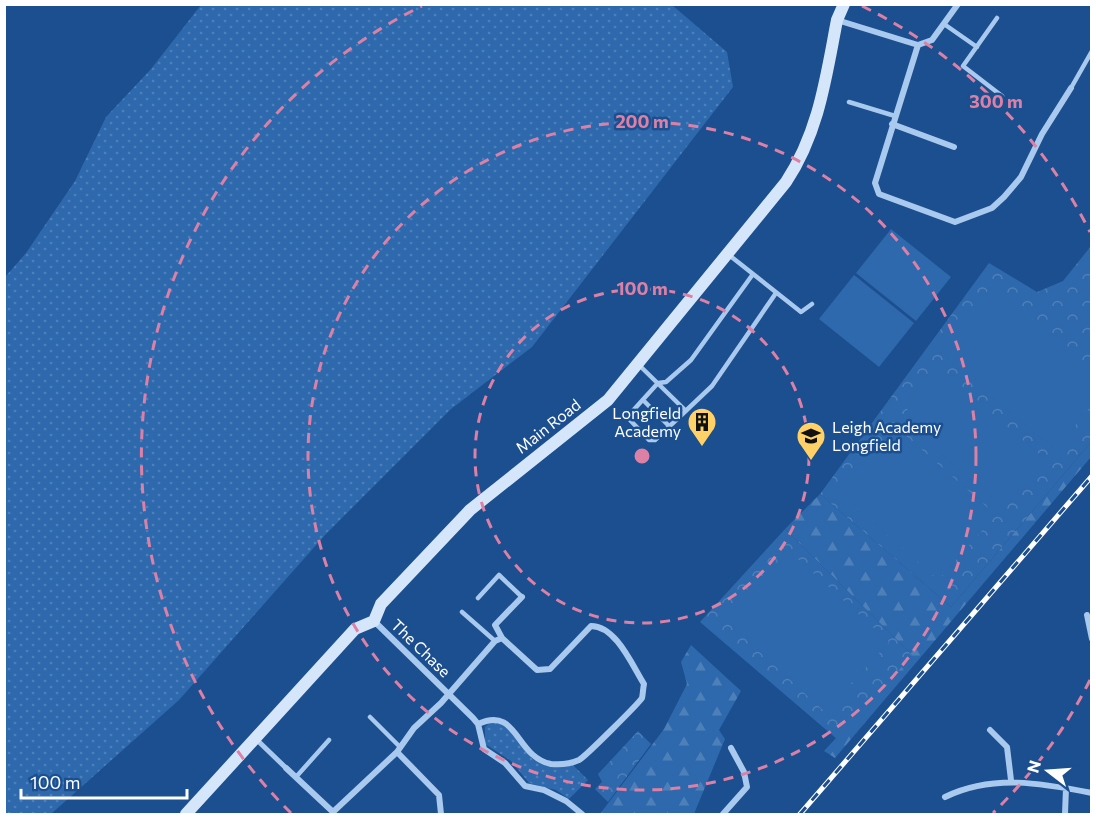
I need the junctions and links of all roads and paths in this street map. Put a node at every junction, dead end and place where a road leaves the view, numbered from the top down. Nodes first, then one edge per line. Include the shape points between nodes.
1 (843, 4) edge
2 (958, 4) edge
3 (997, 18) dead end
4 (837, 20) junction
5 (944, 24) junction
6 (918, 45) junction
7 (977, 47) junction
8 (1092, 51) edge
9 (1071, 88) joint
10 (1002, 96) dead end
11 (849, 102) dead end
12 (895, 116) junction
13 (892, 124) junction
14 (954, 147) dead end
15 (727, 253) junction
16 (753, 274) junction
17 (776, 293) junction
18 (812, 304) dead end
19 (638, 364) junction
20 (658, 383) junction
21 (643, 400) junction
22 (686, 411) junction
23 (670, 427) junction
24 (522, 597) joint
25 (478, 598) dead end
26 (462, 612) dead end
27 (1087, 615) dead end
28 (374, 621) junction
29 (502, 638) junction
30 (1092, 639) edge
31 (495, 641) junction
32 (449, 694) junction
33 (370, 717) dead end
34 (478, 724) junction
35 (990, 730) dead end
36 (256, 739) junction
37 (329, 740) dead end
38 (730, 748) dead end
39 (399, 750) junction
40 (286, 768) joint
41 (296, 777) junction
42 (1011, 780) junction
43 (1066, 788) junction
44 (1092, 793) edge
45 (945, 797) dead end
46 (186, 814) edge
47 (441, 814) edge
48 (582, 814) edge
49 (723, 814) edge
50 (1065, 814) edge

1 - 4 main road, Main Road
2 - 5 street
3 - 7 lane
4 - 6 street
4 - 15 main road, Main Road via 815,128 802,157
5 - 6 street via 932,40
5 - 7 lane
6 - 12 street
7 - 10 lane via 963,66
8 - 9 lane
9 - 13 street via 1021,177 1004,197 992,208 955,222 879,194 875,183
11 - 12 lane
12 - 13 street
13 - 14 street
15 - 16 lane
15 - 19 main road, Main Road
16 - 17 lane
16 - 20 lane via 691,360 666,382
17 - 18 lane via 801,312
17 - 22 lane via 712,386
19 - 20 lane
19 - 28 main road, Main Road via 608,400 470,510 381,604
20 - 21 lane
20 - 22 lane
21 - 23 lane
21 - 23 lane via 629,418 645,436 655,441
22 - 23 lane
24 - 25 lane via 499,576
24 - 29 street via 495,625
26 - 31 lane
27 - 30 street
28 - 32 street, The Chase
28 - 36 main road, Main Road via 355,629
29 - 31 street
29 - 34 street via 543,671 550,669 591,626 600,626 610,634 644,684 642,698 587,754 565,764 549,763 533,755 500,719
31 - 32 street
32 - 34 street, The Chase
32 - 39 street via 414,728
33 - 39 lane
34 - 48 street via 483,748 510,767 525,786 544,790
35 - 42 street via 1007,747
36 - 40 street
36 - 46 main road, Main Road
37 - 41 lane
38 - 49 street via 744,772 747,787
39 - 41 street via 333,812
39 - 47 street via 439,795
40 - 41 street
42 - 43 street
42 - 45 street via 976,784
43 - 44 street
43 - 50 street

